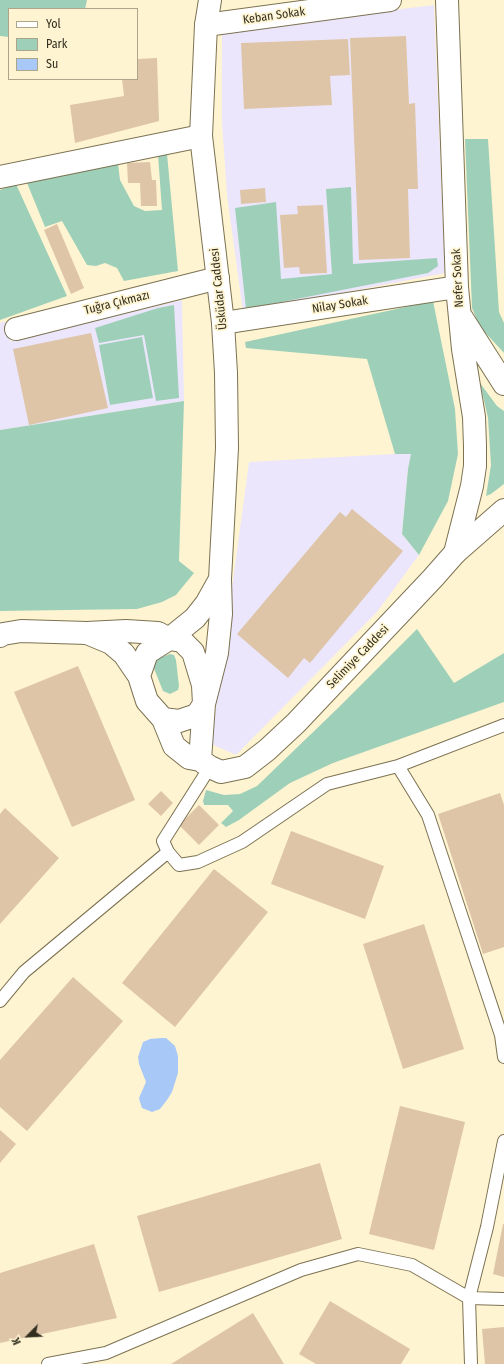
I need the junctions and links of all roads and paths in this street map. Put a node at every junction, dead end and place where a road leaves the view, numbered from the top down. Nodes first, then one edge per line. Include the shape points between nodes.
1 (210, 0) edge
2 (390, 0) edge
3 (447, 0) edge
4 (206, 25) junction
5 (201, 136) junction
6 (0, 177) edge
7 (218, 278) junction
8 (457, 287) junction
9 (460, 316) junction
10 (223, 323) junction
11 (16, 329) dead end
12 (504, 384) edge
13 (504, 510) edge
14 (455, 553) junction
15 (220, 579) junction
16 (87, 633) junction
17 (0, 636) edge
18 (169, 639) junction
19 (139, 676) junction
20 (204, 704) junction
21 (163, 719) junction
22 (504, 724) edge
23 (205, 763) junction
24 (398, 766) junction
25 (168, 852) junction
26 (0, 1001) edge
27 (504, 1057) edge
28 (504, 1141) edge
29 (469, 1298) junction
30 (504, 1299) edge
31 (48, 1364) edge
32 (471, 1364) edge

1 - 4 street, Üsküdar Caddesi
2 - 4 street, Keban Sokak
3 - 8 street, Nefer Sokak
4 - 5 street, Üsküdar Caddesi
5 - 6 street
5 - 7 street, Üsküdar Caddesi
7 - 10 street, Üsküdar Caddesi
7 - 11 street, Tuğra Çıkmazı
8 - 9 street, Nefer Sokak
8 - 10 street, Nilay Sokak
9 - 12 street
9 - 14 street, Nefer Sokak via 474,417 475,459 472,486
10 - 15 street, Üsküdar Caddesi via 227,448
13 - 14 street, Selimiye Caddesi
14 - 23 street, Selimiye Caddesi via 268,750 245,767 221,772
15 - 18 street via 195,618
15 - 20 street, Üsküdar Caddesi via 222,614 217,653
16 - 17 street via 21,631
16 - 18 street via 158,633
16 - 19 street via 111,643 124,654
18 - 19 street via 147,653
18 - 20 street via 182,641 193,652 203,685
19 - 21 street via 147,701
20 - 21 street via 197,715 180,721
20 - 23 street
21 - 23 street, Selimiye Caddesi via 174,746 189,758
22 - 24 lane
23 - 25 lane via 163,841
24 - 25 lane via 327,784 242,842 198,862 179,865
24 - 27 lane via 428,814 501,1035
25 - 26 lane via 24,972
28 - 29 lane via 487,1227
29 - 30 lane
29 - 31 lane via 412,1265 358,1254 301,1270 106,1353
29 - 32 lane

